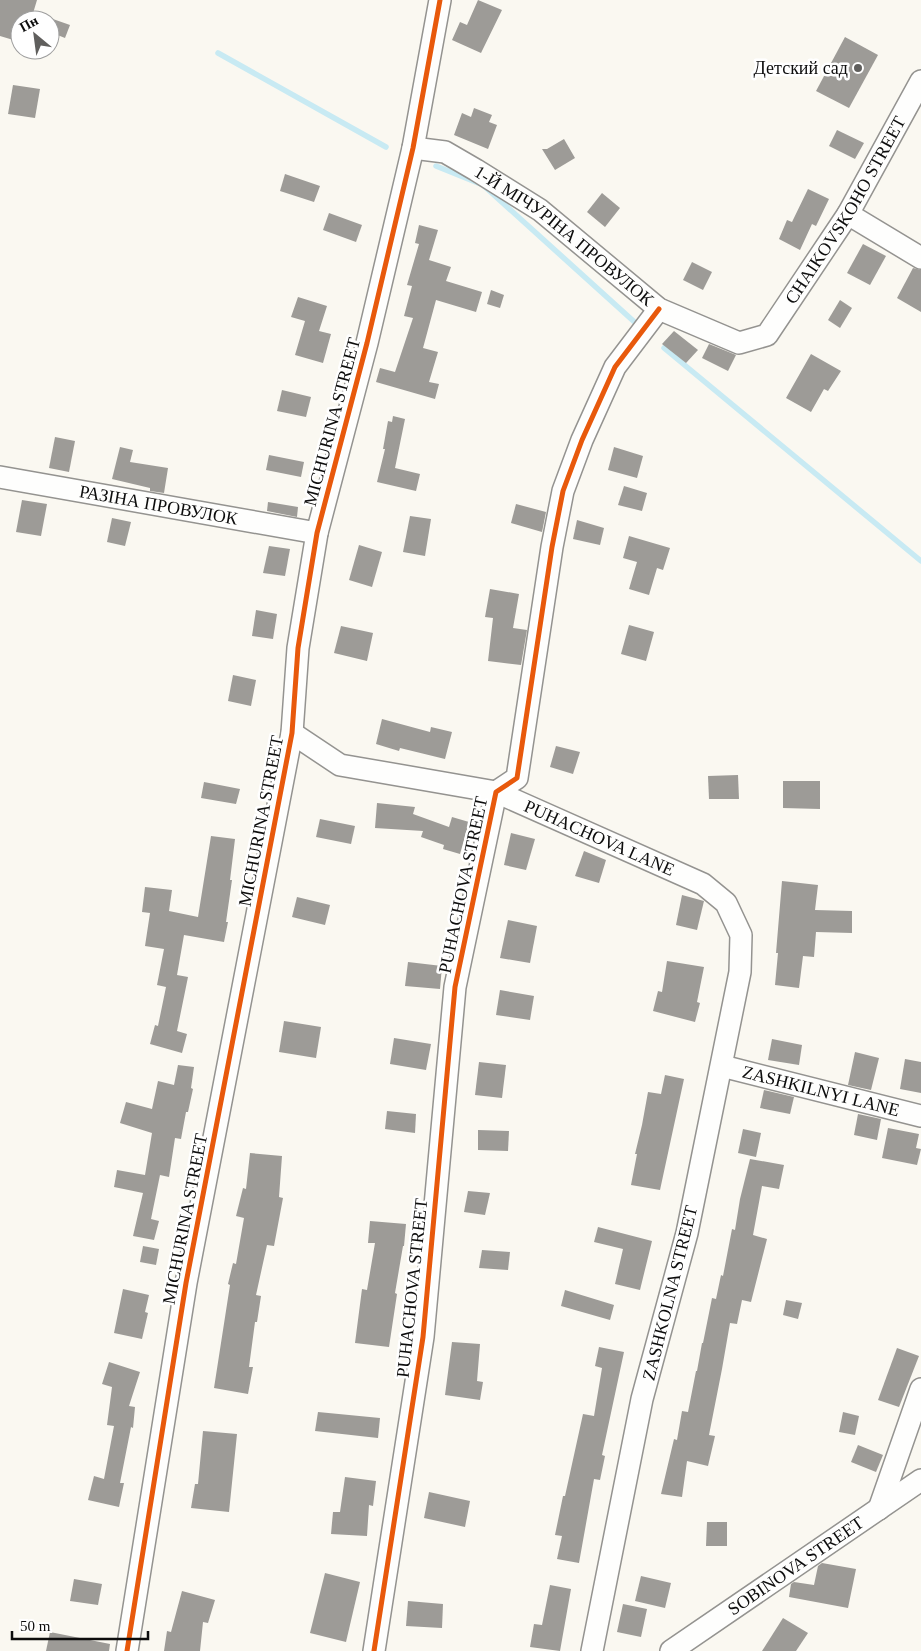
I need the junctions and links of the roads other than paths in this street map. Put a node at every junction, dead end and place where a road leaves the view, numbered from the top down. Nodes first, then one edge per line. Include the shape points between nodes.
1 (440, 0) edge
2 (921, 81) edge
3 (413, 148) junction
4 (848, 214) junction
5 (921, 258) edge
6 (659, 310) junction
7 (766, 335) joint
8 (0, 477) edge
9 (317, 533) junction
10 (292, 733) junction
11 (496, 792) junction
12 (741, 935) joint
13 (722, 1066) junction
14 (921, 1116) edge
15 (921, 1389) edge
16 (921, 1480) edge
17 (880, 1509) junction
18 (127, 1651) edge
19 (374, 1651) edge
20 (592, 1651) edge
21 (671, 1651) edge

1 - 3 street, MICHURINA STREET
2 - 4 street, CHAIKOVSKOHO STREET
3 - 6 street, 1-Й МІЧУРІНА ПРОВУЛОК via 444,152 540,210
3 - 9 street, MICHURINA STREET
4 - 5 street
4 - 7 street, CHAIKOVSKOHO STREET
6 - 7 street, 1-Й МІЧУРІНА ПРОВУЛОК via 739,343
6 - 11 street, PUHACHOVA STREET via 615,367 563,491 517,778
8 - 9 street, РАЗІНА ПРОВУЛОК
9 - 10 street, MICHURINA STREET via 298,648
10 - 11 street, PUHACHOVA LANE via 340,765
10 - 18 street, MICHURINA STREET via 186,1283
11 - 12 street, PUHACHOVA LANE via 703,884 726,903
11 - 19 street, PUHACHOVA STREET via 455,987 423,1337
12 - 13 street, ZASHKOLNA STREET via 740,972
13 - 14 street, ZASHKILNYI LANE
13 - 20 street, ZASHKOLNA STREET via 687,1232 642,1399
15 - 17 street
16 - 17 street, SOBINOVA STREET
17 - 21 street, SOBINOVA STREET

